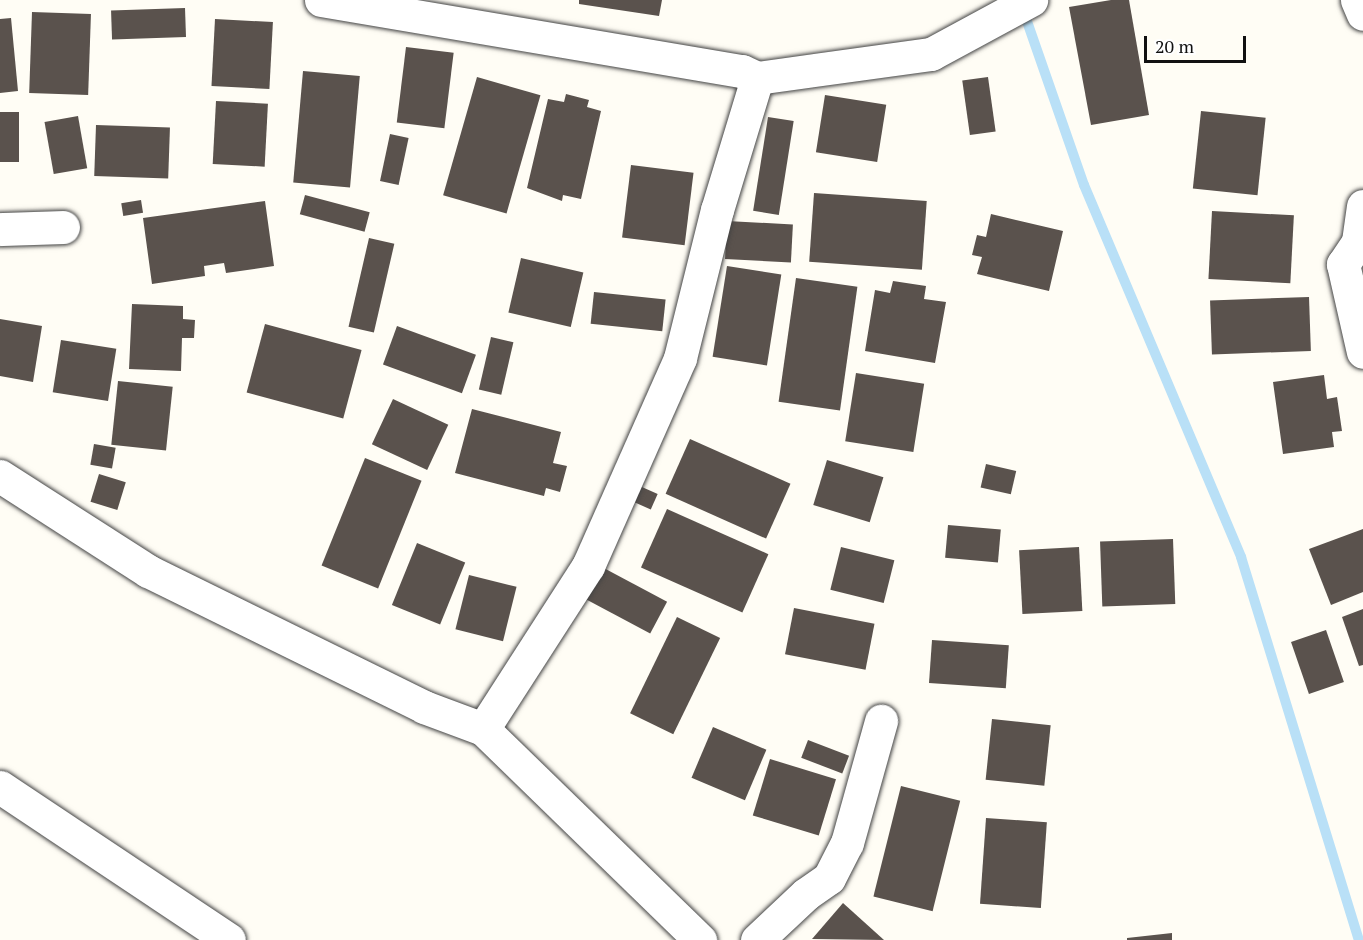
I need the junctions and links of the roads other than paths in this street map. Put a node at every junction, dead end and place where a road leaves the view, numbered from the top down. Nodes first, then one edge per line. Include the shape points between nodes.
1 (321, 0) edge
2 (1031, 0) edge
3 (1357, 0) edge
4 (1363, 14) edge
5 (757, 78) junction
6 (1363, 206) edge
7 (63, 227) dead end
8 (0, 229) edge
9 (1353, 263) edge
10 (1363, 352) edge
11 (0, 476) edge
12 (881, 721) dead end
13 (483, 729) junction
14 (0, 787) edge
15 (229, 940) edge
16 (700, 940) edge
17 (757, 940) edge

1 - 5 street via 742,71
2 - 5 street via 950,45 913,59 783,71
3 - 4 street
5 - 13 street via 717,210 680,357 588,566
6 - 9 street
7 - 8 street
9 - 10 street
11 - 13 street via 148,572 424,707
12 - 17 street via 847,843 829,878
13 - 16 street
14 - 15 street

